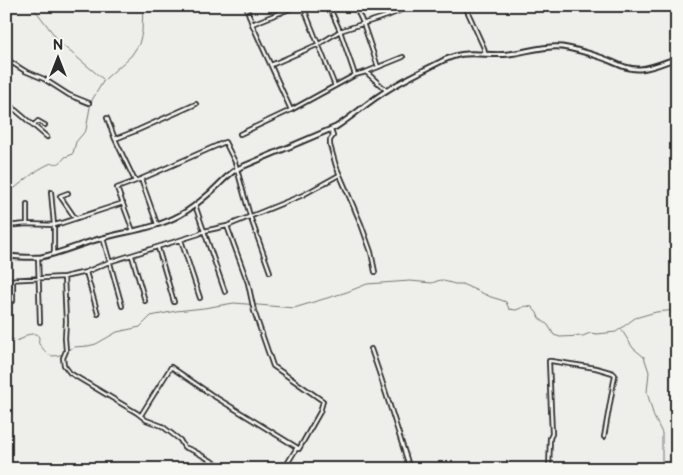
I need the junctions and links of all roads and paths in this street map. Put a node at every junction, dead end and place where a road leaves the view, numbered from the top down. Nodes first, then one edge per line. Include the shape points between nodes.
1 (246, 6) edge
2 (277, 6) edge
3 (296, 6) edge
4 (303, 6) edge
5 (329, 6) edge
6 (356, 6) edge
7 (382, 6) edge
8 (410, 6) edge
9 (465, 6) edge
10 (280, 14) junction
11 (386, 16) junction
12 (363, 23) junction
13 (252, 24) junction
14 (340, 31) junction
15 (319, 44) junction
16 (485, 54) junction
17 (403, 57) dead end
18 (677, 58) edge
19 (6, 59) edge
20 (11, 62) junction
21 (271, 65) junction
22 (378, 67) junction
23 (6, 72) edge
24 (366, 72) junction
25 (355, 75) junction
26 (336, 86) junction
27 (386, 90) junction
28 (6, 102) edge
29 (89, 103) dead end
30 (196, 104) dead end
31 (292, 110) junction
32 (107, 118) dead end
33 (45, 125) dead end
34 (33, 126) junction
35 (331, 130) junction
36 (240, 134) dead end
37 (47, 137) dead end
38 (115, 139) junction
39 (237, 169) junction
40 (339, 175) junction
41 (141, 179) junction
42 (135, 182) junction
43 (51, 192) dead end
44 (68, 193) dead end
45 (123, 203) junction
46 (27, 204) dead end
47 (195, 205) junction
48 (250, 216) junction
49 (75, 218) junction
50 (27, 224) junction
51 (158, 224) junction
52 (54, 225) junction
53 (6, 226) edge
54 (227, 226) junction
55 (204, 231) junction
56 (134, 232) junction
57 (103, 238) junction
58 (181, 240) junction
59 (158, 248) junction
60 (54, 254) junction
61 (6, 256) edge
62 (132, 256) junction
63 (38, 257) junction
64 (109, 262) junction
65 (86, 272) junction
66 (270, 272) dead end
67 (375, 272) dead end
68 (64, 276) junction
69 (40, 278) junction
70 (6, 280) edge
71 (13, 280) junction
72 (225, 292) dead end
73 (200, 298) dead end
74 (13, 301) dead end
75 (146, 301) dead end
76 (174, 302) dead end
77 (122, 306) dead end
78 (98, 314) dead end
79 (40, 322) dead end
80 (371, 349) dead end
81 (141, 416) junction
82 (604, 437) dead end
83 (299, 448) junction
84 (226, 469) edge
85 (284, 469) edge
86 (410, 469) edge
87 (549, 469) edge

1 - 13 street
2 - 10 street
3 - 10 street
4 - 15 street
5 - 14 street
6 - 12 street
7 - 11 street
8 - 11 street
9 - 16 street
10 - 13 street
11 - 12 street
12 - 14 street
12 - 22 street
13 - 21 street
14 - 15 street
14 - 25 street
15 - 21 street
15 - 26 street
16 - 18 street via 508,54 554,46 640,69
16 - 27 street via 454,56
17 - 22 street
19 - 20 street
20 - 23 street
20 - 29 street
21 - 31 street
22 - 24 street
24 - 25 street
24 - 27 street
25 - 26 street
26 - 31 street
27 - 35 street
28 - 34 street
30 - 38 street
31 - 36 street
32 - 38 street
33 - 34 street via 38,121
34 - 37 street
35 - 39 street
35 - 40 street via 330,144
38 - 42 street
39 - 41 street via 225,142
39 - 47 street
39 - 48 street
40 - 48 street via 303,195
40 - 67 street via 361,224
41 - 42 street
41 - 51 street
42 - 45 street via 117,188
43 - 52 street
44 - 49 street via 60,196
45 - 49 street
45 - 56 street
46 - 50 street
47 - 51 street
47 - 55 street
48 - 54 street
48 - 66 street
49 - 52 street
50 - 52 street
50 - 53 street
51 - 56 street
52 - 60 street
54 - 55 street
54 - 83 street via 273,366 323,401
55 - 58 street
55 - 72 street
56 - 57 street
57 - 60 street
57 - 64 street
58 - 59 street
58 - 73 street
59 - 62 street
59 - 76 street
60 - 63 street
61 - 63 street
62 - 64 street
62 - 75 street
63 - 69 street
64 - 65 street
64 - 77 street
65 - 68 street
65 - 78 street
68 - 69 street
68 - 81 street via 64,365 70,373
69 - 71 street
69 - 79 street
70 - 71 street
71 - 74 street
80 - 86 street
81 - 83 street via 171,367
81 - 84 street via 162,426 184,447
82 - 87 street via 614,373 549,361 552,434
83 - 85 street

